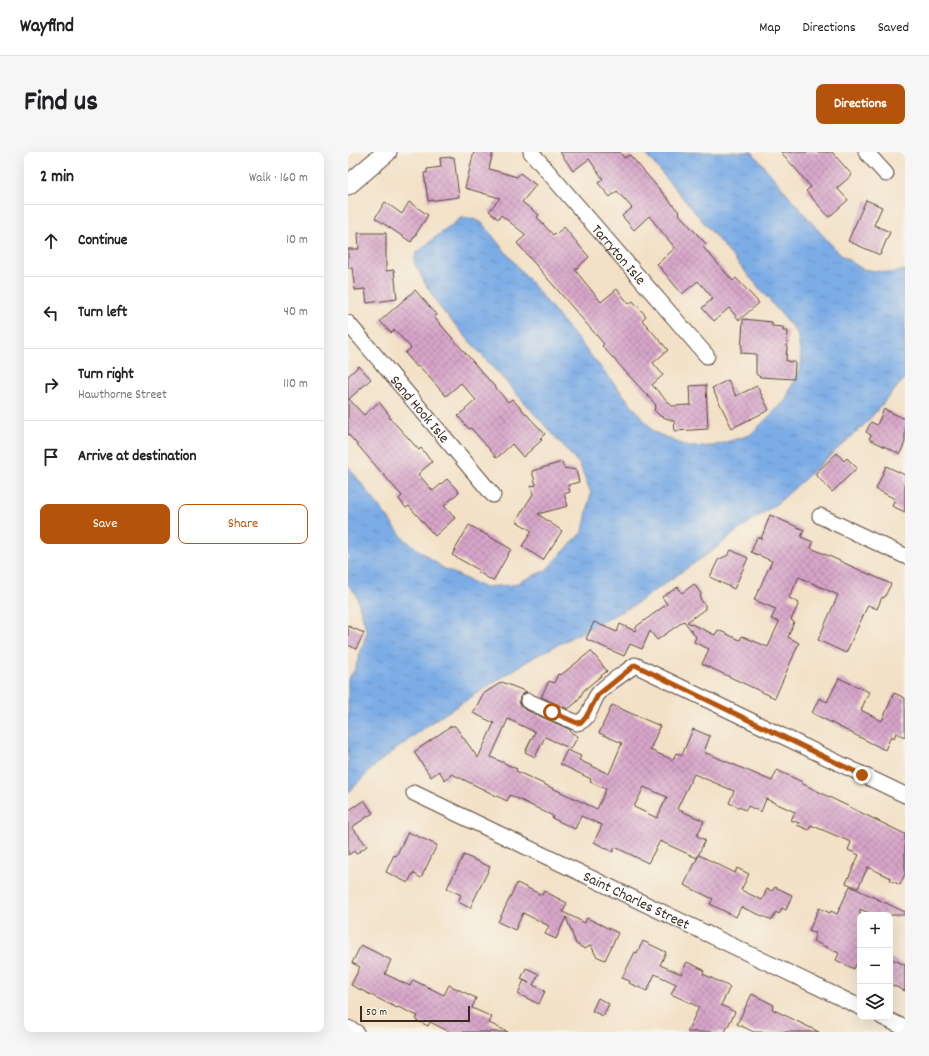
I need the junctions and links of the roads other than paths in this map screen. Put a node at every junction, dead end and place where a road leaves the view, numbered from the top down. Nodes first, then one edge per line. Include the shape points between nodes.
1 (387, 152) edge
2 (531, 152) edge
3 (866, 152) edge
4 (886, 174) dead end
5 (348, 185) edge
6 (348, 323) edge
7 (707, 356) dead end
8 (493, 495) dead end
9 (820, 516) dead end
10 (905, 556) edge
11 (528, 701) dead end
12 (414, 793) dead end
13 (905, 795) edge
14 (857, 1006) edge
15 (888, 1020) edge
16 (348, 1028) edge
17 (905, 1028) edge
18 (356, 1032) edge

1 - 5 main road
2 - 7 street, Tarryton Isle
3 - 4 street
6 - 8 street, Sand Hook Isle
9 - 10 street
11 - 13 street via 577,723 582,722 598,695 635,665
12 - 14 street, Saint Charles Street
15 - 17 street
16 - 18 street

